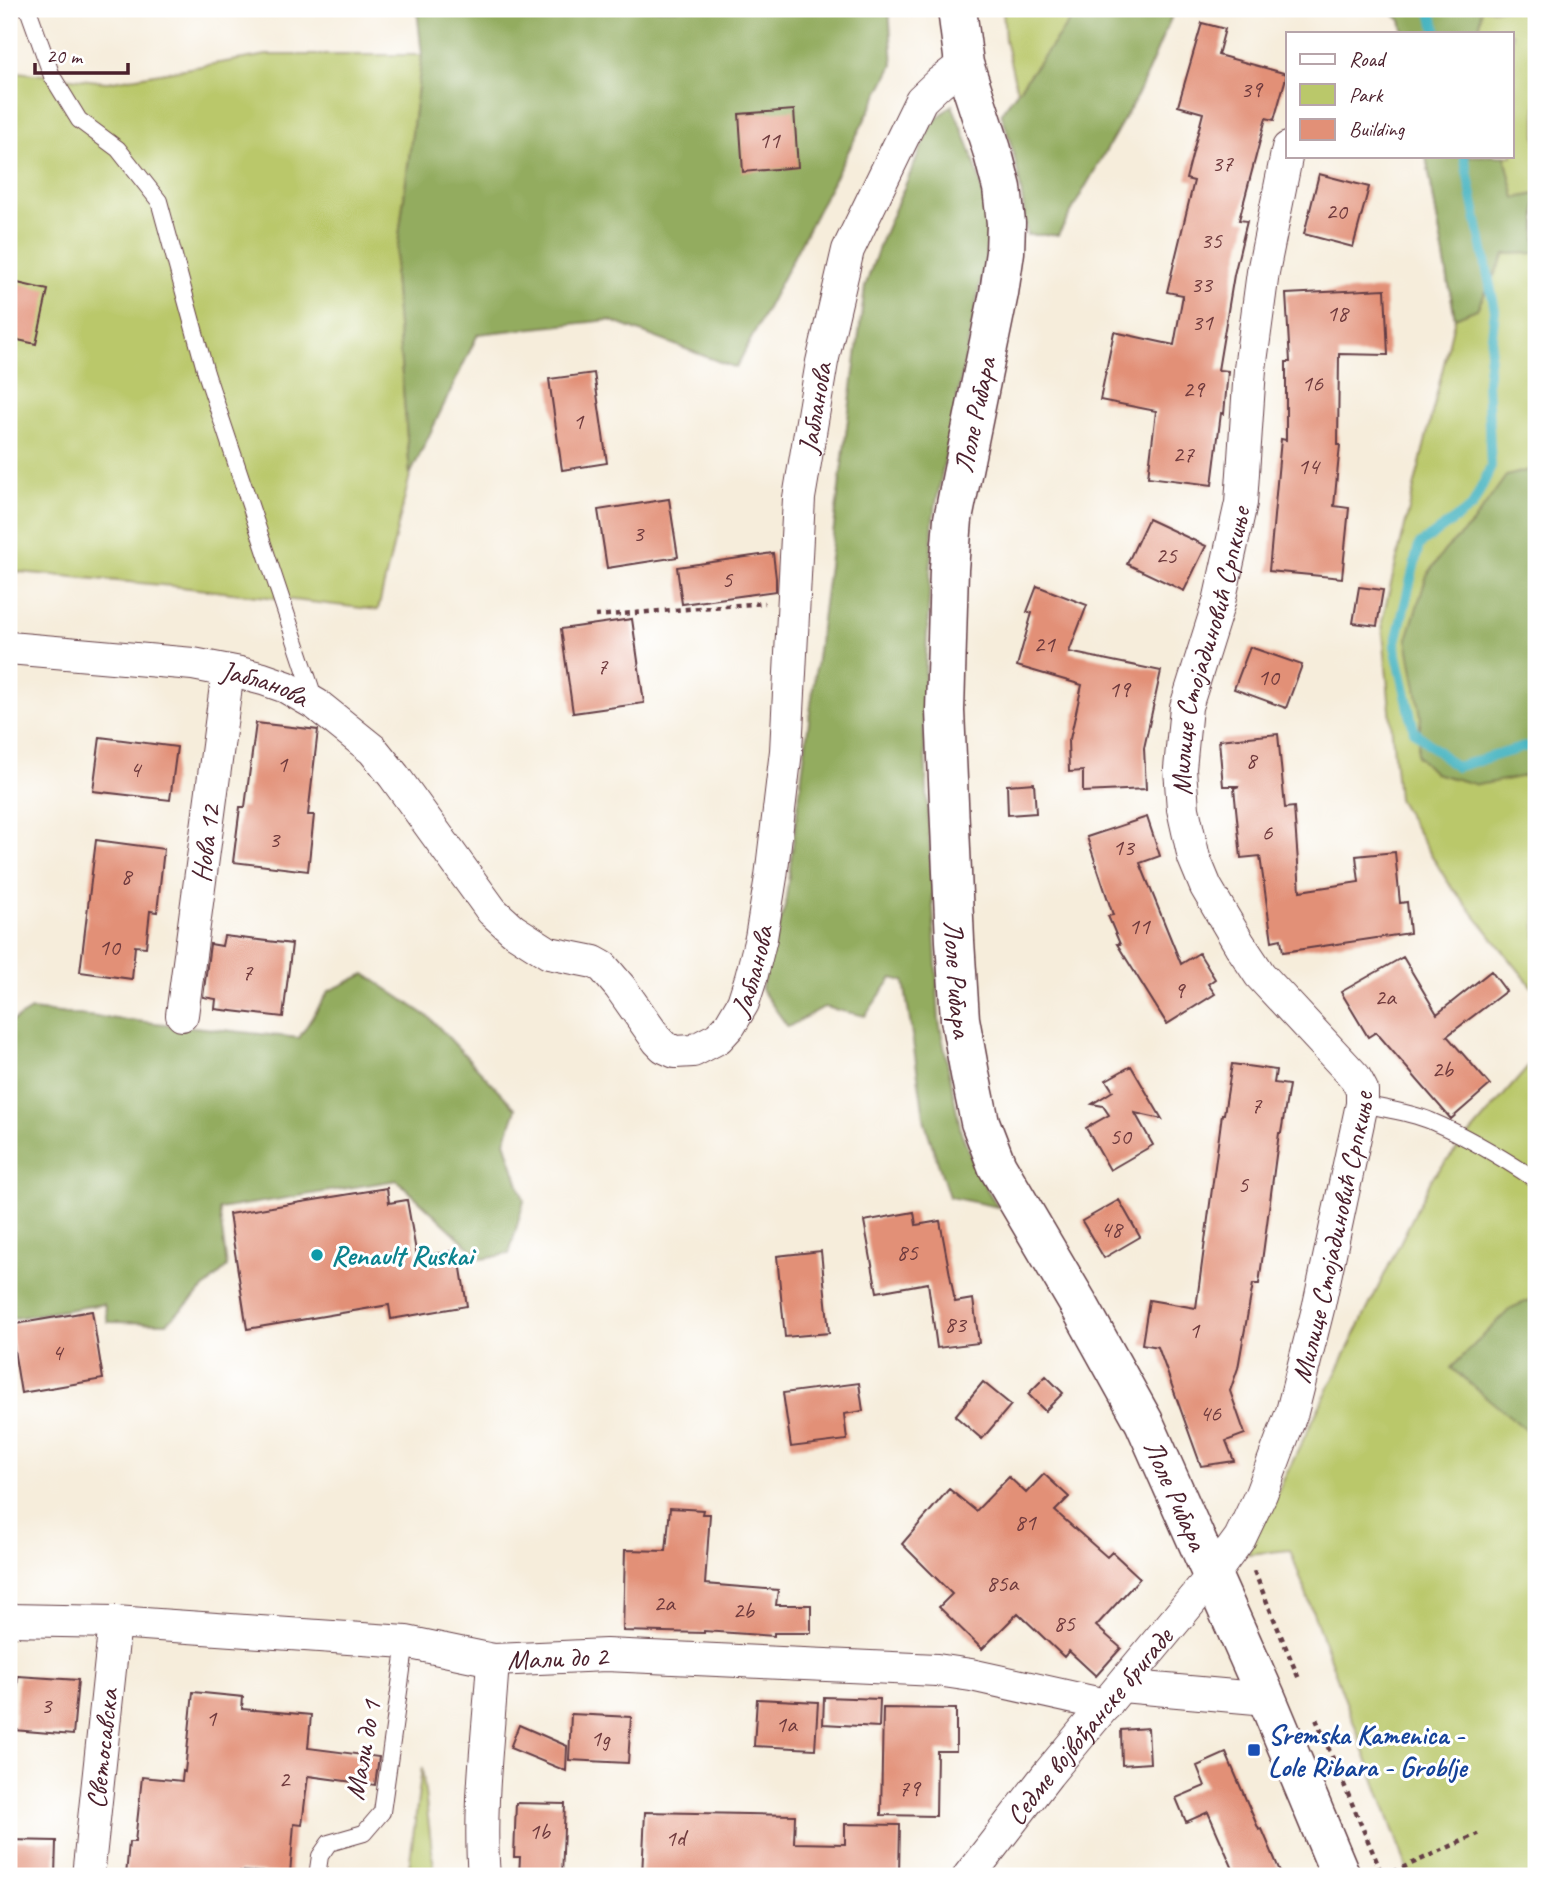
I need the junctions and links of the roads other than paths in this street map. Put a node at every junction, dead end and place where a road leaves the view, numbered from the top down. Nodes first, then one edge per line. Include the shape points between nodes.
1 (28, 9) edge
2 (957, 9) edge
3 (964, 64) junction
4 (1286, 158) edge
5 (9, 648) edge
6 (228, 671) junction
7 (317, 705) junction
8 (182, 1015) dead end
9 (1362, 1104) junction
10 (1536, 1180) edge
11 (1212, 1576) junction
12 (9, 1620) edge
13 (115, 1622) junction
14 (406, 1642) junction
15 (494, 1660) junction
16 (1114, 1695) junction
17 (1267, 1699) junction
18 (88, 1876) edge
19 (317, 1876) edge
20 (484, 1876) edge
21 (969, 1876) edge
22 (1341, 1876) edge

1 - 7 lane via 52,76 79,120 118,149 159,201 206,373
2 - 3 street, Лоле Рибара
3 - 7 street, Јабланова via 921,100 848,250 822,362 799,498 786,751 761,938 743,1003 718,1038 692,1051 664,1047 603,967 549,953 513,930 492,911 373,750
3 - 11 street, Лоле Рибара via 992,150 1006,223 999,293 953,519 949,569 945,711 960,1019 981,1122 998,1166 1144,1422
4 - 9 street, Милице Стојадиновић Српкиње via 1250,369 1241,503 1219,602 1186,707 1180,769 1183,809 1194,858 1223,919 1260,975 1355,1077 1362,1090
5 - 6 street, Јабланова
6 - 7 street, Јабланова via 286,687
6 - 8 street, Нова 12
9 - 10 lane via 1430,1121
9 - 11 street, Милице Стојадиновић Српкиње via 1292,1412 1240,1538
11 - 16 street, Седме војвођанске бригаде
11 - 17 street, Лоле Рибара
12 - 13 street, Мали до 2
13 - 14 street, Мали до 2
13 - 18 street, Светосавска
14 - 15 street, Мали до 2
14 - 19 lane, Мали до 1 via 382,1812 364,1833 329,1843 320,1856
15 - 16 street, Мали до 2 via 606,1655 937,1670
15 - 20 street via 482,1819
16 - 17 street, Мали до 2
16 - 21 street, Седме војвођанске бригаде
17 - 22 street, Лоле Рибара

